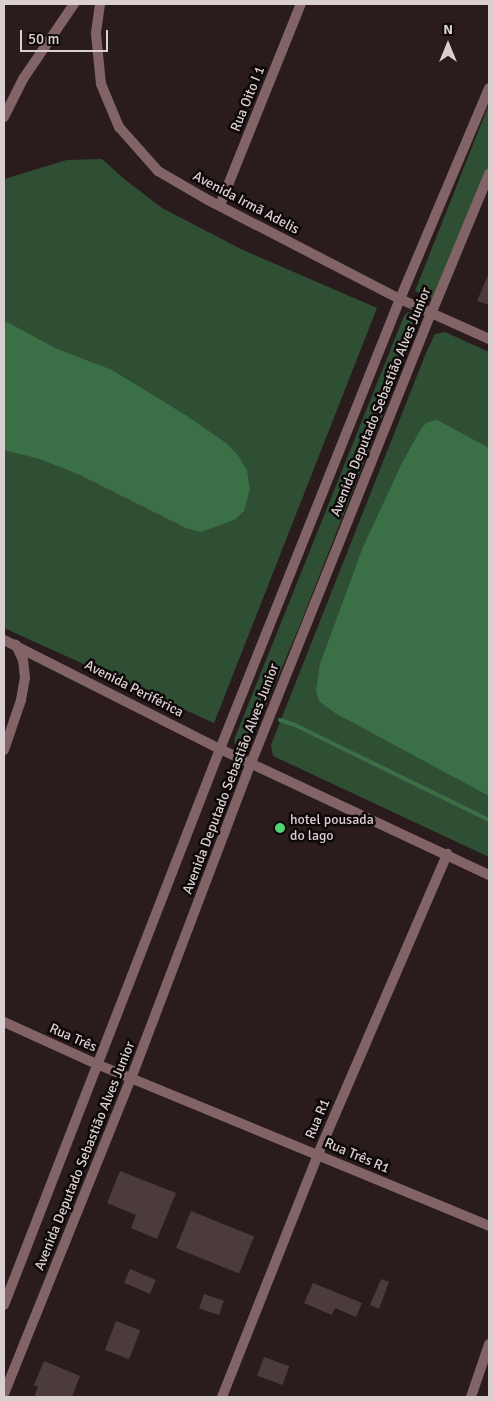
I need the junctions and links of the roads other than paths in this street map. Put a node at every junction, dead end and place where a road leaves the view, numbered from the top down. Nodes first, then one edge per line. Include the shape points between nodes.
1 (74, 4) edge
2 (100, 4) edge
3 (301, 4) edge
4 (489, 88) edge
5 (4, 117) edge
6 (489, 174) edge
7 (220, 205) junction
8 (400, 299) junction
9 (431, 314) junction
10 (489, 338) edge
11 (4, 640) edge
12 (16, 645) junction
13 (220, 749) junction
14 (4, 750) edge
15 (251, 762) junction
16 (447, 854) junction
17 (489, 875) edge
18 (4, 1022) edge
19 (99, 1065) junction
20 (132, 1076) junction
21 (318, 1154) junction
22 (489, 1226) edge
23 (4, 1305) edge
24 (489, 1344) edge
25 (4, 1394) edge
26 (222, 1397) edge
27 (471, 1397) edge

1 - 5 street via 23,79
2 - 7 street, Avenida Irmã Adelis via 96,34 101,84 120,127 158,171
3 - 7 street, Rua Oito I 1
4 - 8 street, Avenida Deputado Sebastião Alves Junior
6 - 9 street, Avenida Deputado Sebastião Alves Junior
7 - 8 street, Avenida Irmã Adelis
8 - 9 street, Avenida Irmã Adelis
8 - 13 street, Avenida Deputado Sebastião Alves Junior
9 - 10 street, Avenida Irmã Adelis
9 - 15 street, Avenida Deputado Sebastião Alves Junior
11 - 12 street, Avenida Periférica
12 - 13 street, Avenida Periférica
12 - 14 street via 23,660 25,678
13 - 15 street, Avenida Periférica
13 - 19 street, Avenida Deputado Sebastião Alves Junior
15 - 16 street, Avenida Periférica
15 - 20 street, Avenida Deputado Sebastião Alves Junior
16 - 17 street, Avenida Periférica
16 - 21 street, Rua R1
18 - 19 street, Rua Três
19 - 20 street, Rua Três
19 - 23 street, Avenida Deputado Sebastião Alves Junior
20 - 21 street, Rua Três R1
20 - 25 street, Avenida Deputado Sebastião Alves Junior
21 - 22 street, Rua Três R1
21 - 26 street, Rua R1
24 - 27 street

